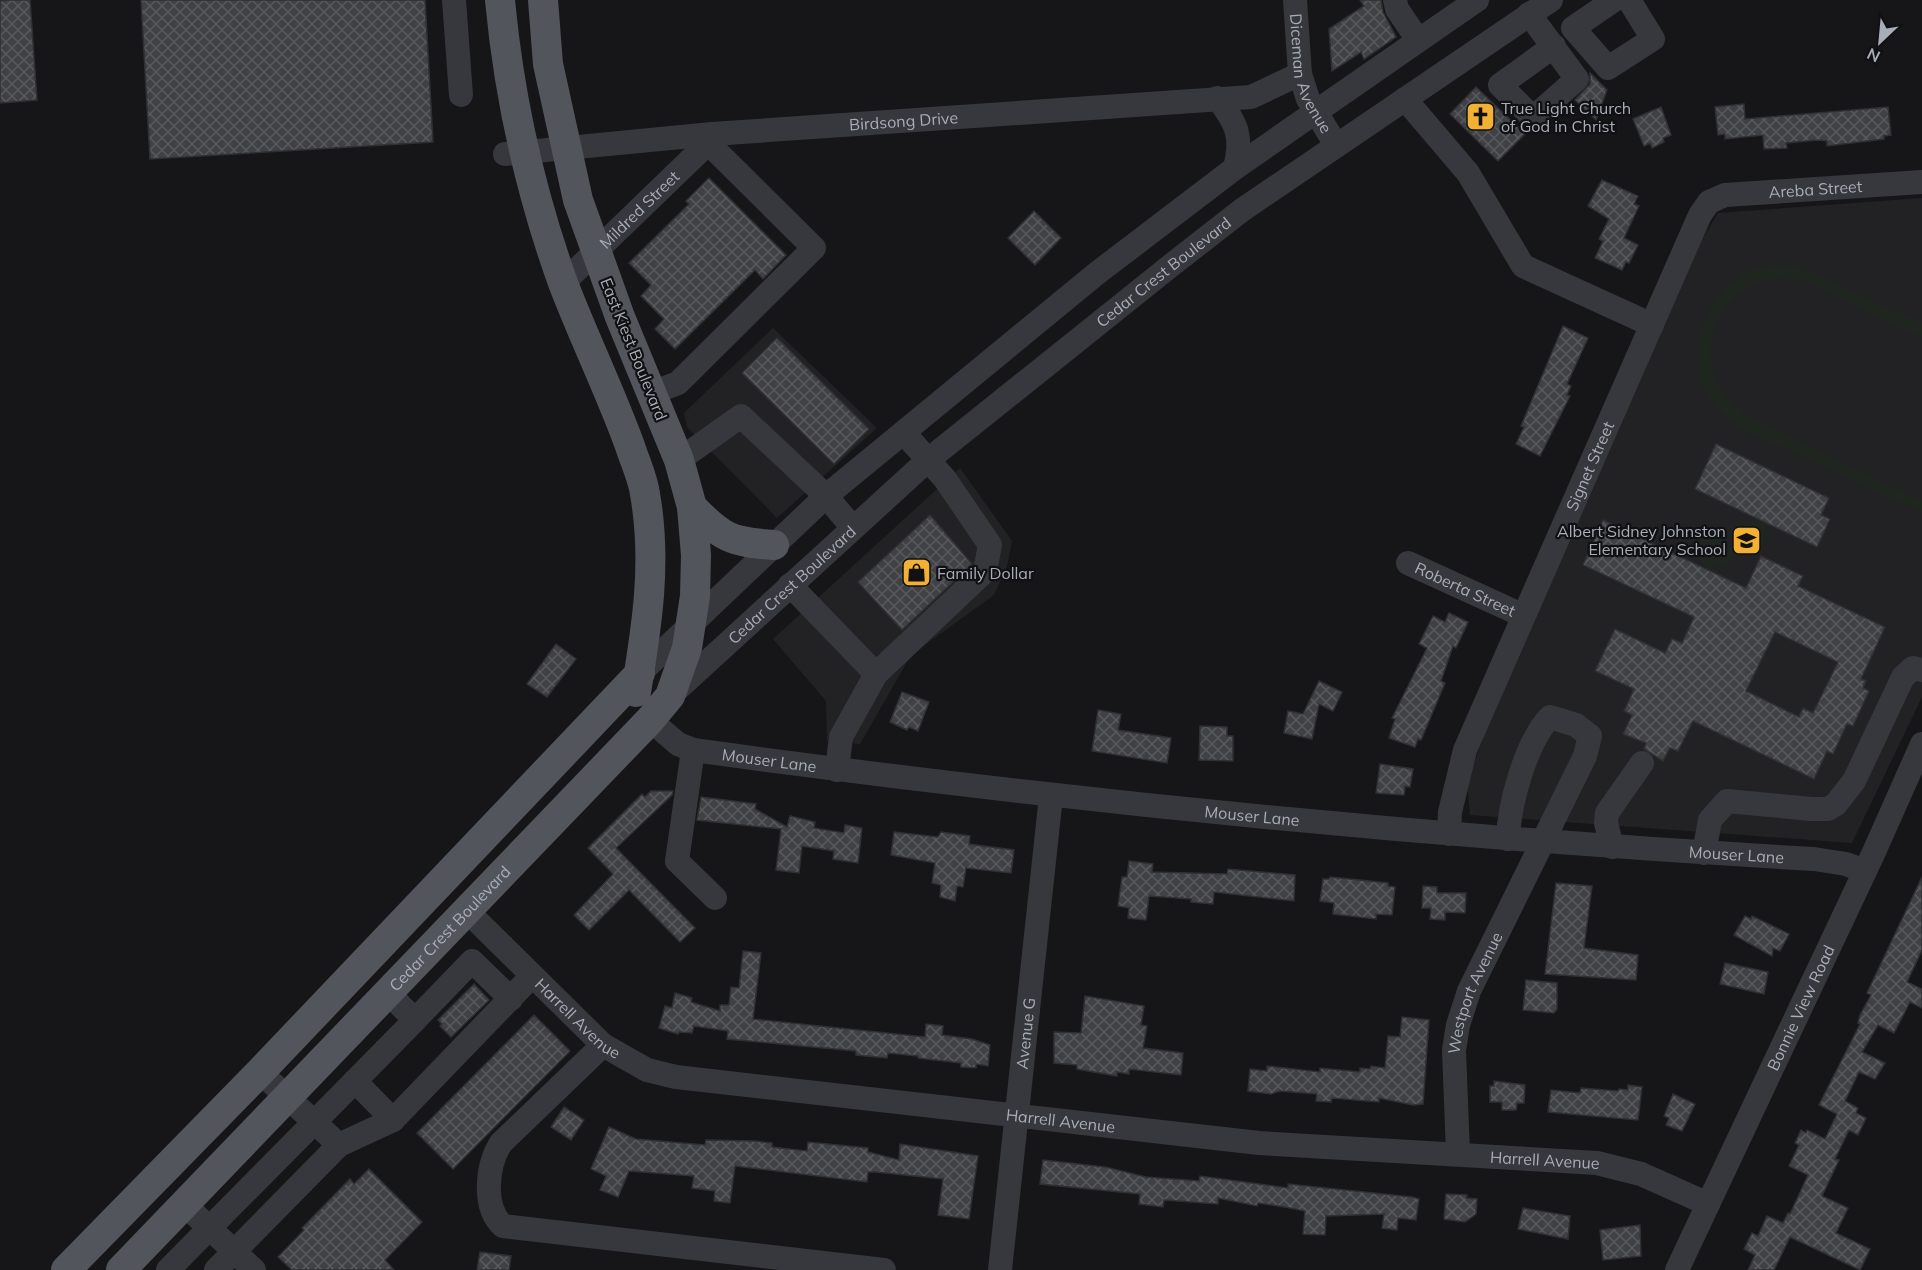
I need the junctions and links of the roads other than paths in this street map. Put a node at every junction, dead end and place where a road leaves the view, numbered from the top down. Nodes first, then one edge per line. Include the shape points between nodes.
1 (454, 0) edge
2 (500, 0) edge
3 (543, 0) edge
4 (1295, 0) edge
5 (1395, 0) edge
6 (1477, 0) edge
7 (1551, 0) edge
8 (1614, 0) edge
9 (1629, 0) edge
10 (1529, 14) junction
11 (1418, 40) junction
12 (1554, 46) dead end
13 (1299, 74) junction
14 (461, 95) dead end
15 (1218, 98) junction
16 (1405, 99) junction
17 (1316, 112) junction
18 (710, 138) junction
19 (1336, 145) junction
20 (564, 147) junction
21 (514, 153) junction
22 (1235, 168) junction
23 (1922, 182) edge
24 (1709, 202) joint
25 (595, 253) junction
26 (563, 282) junction
27 (1652, 325) junction
28 (652, 393) junction
29 (904, 433) junction
30 (679, 460) junction
31 (928, 460) junction
32 (826, 496) junction
33 (692, 507) junction
34 (853, 528) junction
35 (774, 545) junction
36 (1408, 563) dead end
37 (790, 585) junction
38 (1522, 615) junction
39 (692, 623) junction
40 (1922, 670) edge
41 (640, 673) junction
42 (876, 674) junction
43 (670, 696) junction
44 (650, 720) junction
45 (1922, 744) edge
46 (693, 750) junction
47 (1642, 763) dead end
48 (837, 770) junction
49 (1051, 796) junction
50 (1449, 834) junction
51 (1508, 839) junction
52 (1542, 842) junction
53 (1612, 847) junction
54 (1704, 853) junction
55 (1865, 871) junction
56 (438, 883) junction
57 (715, 898) dead end
58 (468, 912) junction
59 (532, 976) junction
60 (389, 994) junction
61 (511, 999) junction
62 (415, 1020) junction
63 (603, 1045) junction
64 (260, 1072) junction
65 (355, 1081) junction
66 (288, 1098) junction
67 (1017, 1113) junction
68 (393, 1120) junction
69 (316, 1123) junction
70 (339, 1145) junction
71 (1458, 1154) junction
72 (1708, 1204) junction
73 (185, 1205) junction
74 (210, 1228) junction
75 (235, 1252) junction
76 (66, 1270) edge
77 (121, 1270) edge
78 (168, 1270) edge
79 (216, 1270) edge
80 (254, 1270) edge
81 (884, 1270) edge
82 (1000, 1270) edge
83 (1677, 1270) edge

1 - 14 street
2 - 21 main road
3 - 20 main road, East Kiest Boulevard via 548,63
4 - 13 street, Diceman Avenue
5 - 11 street
6 - 11 street
7 - 10 street, Cedar Crest Boulevard
8 - 9 street via 1573,28 1608,68 1653,39
10 - 12 street
10 - 16 street, Cedar Crest Boulevard
11 - 17 street
13 - 15 street, Birdsong Drive via 1251,97
13 - 17 street, Diceman Avenue
15 - 18 street, Birdsong Drive
15 - 22 street via 1236,127 1240,143
16 - 19 street, Cedar Crest Boulevard
16 - 27 street via 1468,173 1523,266
17 - 19 street, Diceman Avenue
17 - 22 street
18 - 20 street, Birdsong Drive
18 - 25 street, Mildred Street
18 - 28 street via 814,248 678,383
19 - 31 street, Cedar Crest Boulevard via 1242,210
20 - 21 street, Birdsong Drive
20 - 25 main road, East Kiest Boulevard
21 - 26 main road
22 - 29 street via 1096,274
23 - 24 street, Areba Street via 1725,195
24 - 27 street, Signet Street
25 - 26 street, Mildred Street
25 - 28 main road, East Kiest Boulevard
26 - 41 main road via 645,490 652,560
27 - 38 street, Signet Street
28 - 30 main road, East Kiest Boulevard
29 - 31 street
29 - 32 street
30 - 32 street via 741,417
30 - 33 main road, East Kiest Boulevard
31 - 34 street, Cedar Crest Boulevard
31 - 42 street via 990,545 985,571
32 - 34 street
32 - 35 street
33 - 35 main road via 715,531 741,543
33 - 39 main road, East Kiest Boulevard via 696,555
34 - 37 street, Cedar Crest Boulevard
35 - 39 street
36 - 38 street, Roberta Street
37 - 42 street
37 - 43 street, Cedar Crest Boulevard
38 - 50 street, Signet Street via 1465,750 1452,802
39 - 41 street
39 - 43 main road, East Kiest Boulevard
40 - 54 street via 1913,668 1903,677 1854,781 1836,804 1828,809 1811,809 1727,801 1710,820
41 - 44 main road via 636,693 640,709
41 - 56 main road
42 - 48 street via 842,737
43 - 44 main road, Cedar Crest Boulevard
44 - 46 street, Mouser Lane via 678,744
44 - 58 main road, Cedar Crest Boulevard
45 - 55 street, Bonnie View Road
46 - 48 street, Mouser Lane
46 - 57 street via 677,861
47 - 53 street via 1607,813
48 - 49 street, Mouser Lane
49 - 50 street, Mouser Lane
49 - 67 street, Avenue G
50 - 51 street, Mouser Lane
51 - 52 street, Mouser Lane
51 - 52 street, Westport Avenue via 1512,800 1540,728 1551,717 1576,725 1590,736 1586,756
52 - 53 street, Mouser Lane
52 - 71 street, Westport Avenue via 1469,990 1458,1025 1454,1050
53 - 54 street, Mouser Lane
54 - 55 street, Mouser Lane via 1814,859
55 - 72 street, Bonnie View Road
56 - 58 main road
56 - 64 main road
58 - 59 street, Harrell Avenue
58 - 60 main road, Cedar Crest Boulevard
59 - 61 street
59 - 63 street, Harrell Avenue
60 - 62 street
60 - 66 main road, Cedar Crest Boulevard
61 - 62 street via 472,962
61 - 68 street
62 - 65 street
63 - 67 street, Harrell Avenue via 647,1070 676,1077
63 - 81 street via 494,1154 490,1164 491,1206 502,1226
64 - 66 street
64 - 76 main road
65 - 68 street
65 - 69 street
66 - 69 street
66 - 73 main road, Cedar Crest Boulevard
67 - 71 street, Harrell Avenue via 1259,1143
67 - 82 street, Avenue G
68 - 70 street
69 - 70 street
69 - 74 street
70 - 75 street
71 - 72 street, Harrell Avenue via 1597,1163 1641,1174
72 - 83 street, Bonnie View Road
73 - 74 street
73 - 77 main road, Cedar Crest Boulevard
74 - 75 street
74 - 78 street
75 - 79 street
75 - 80 street

